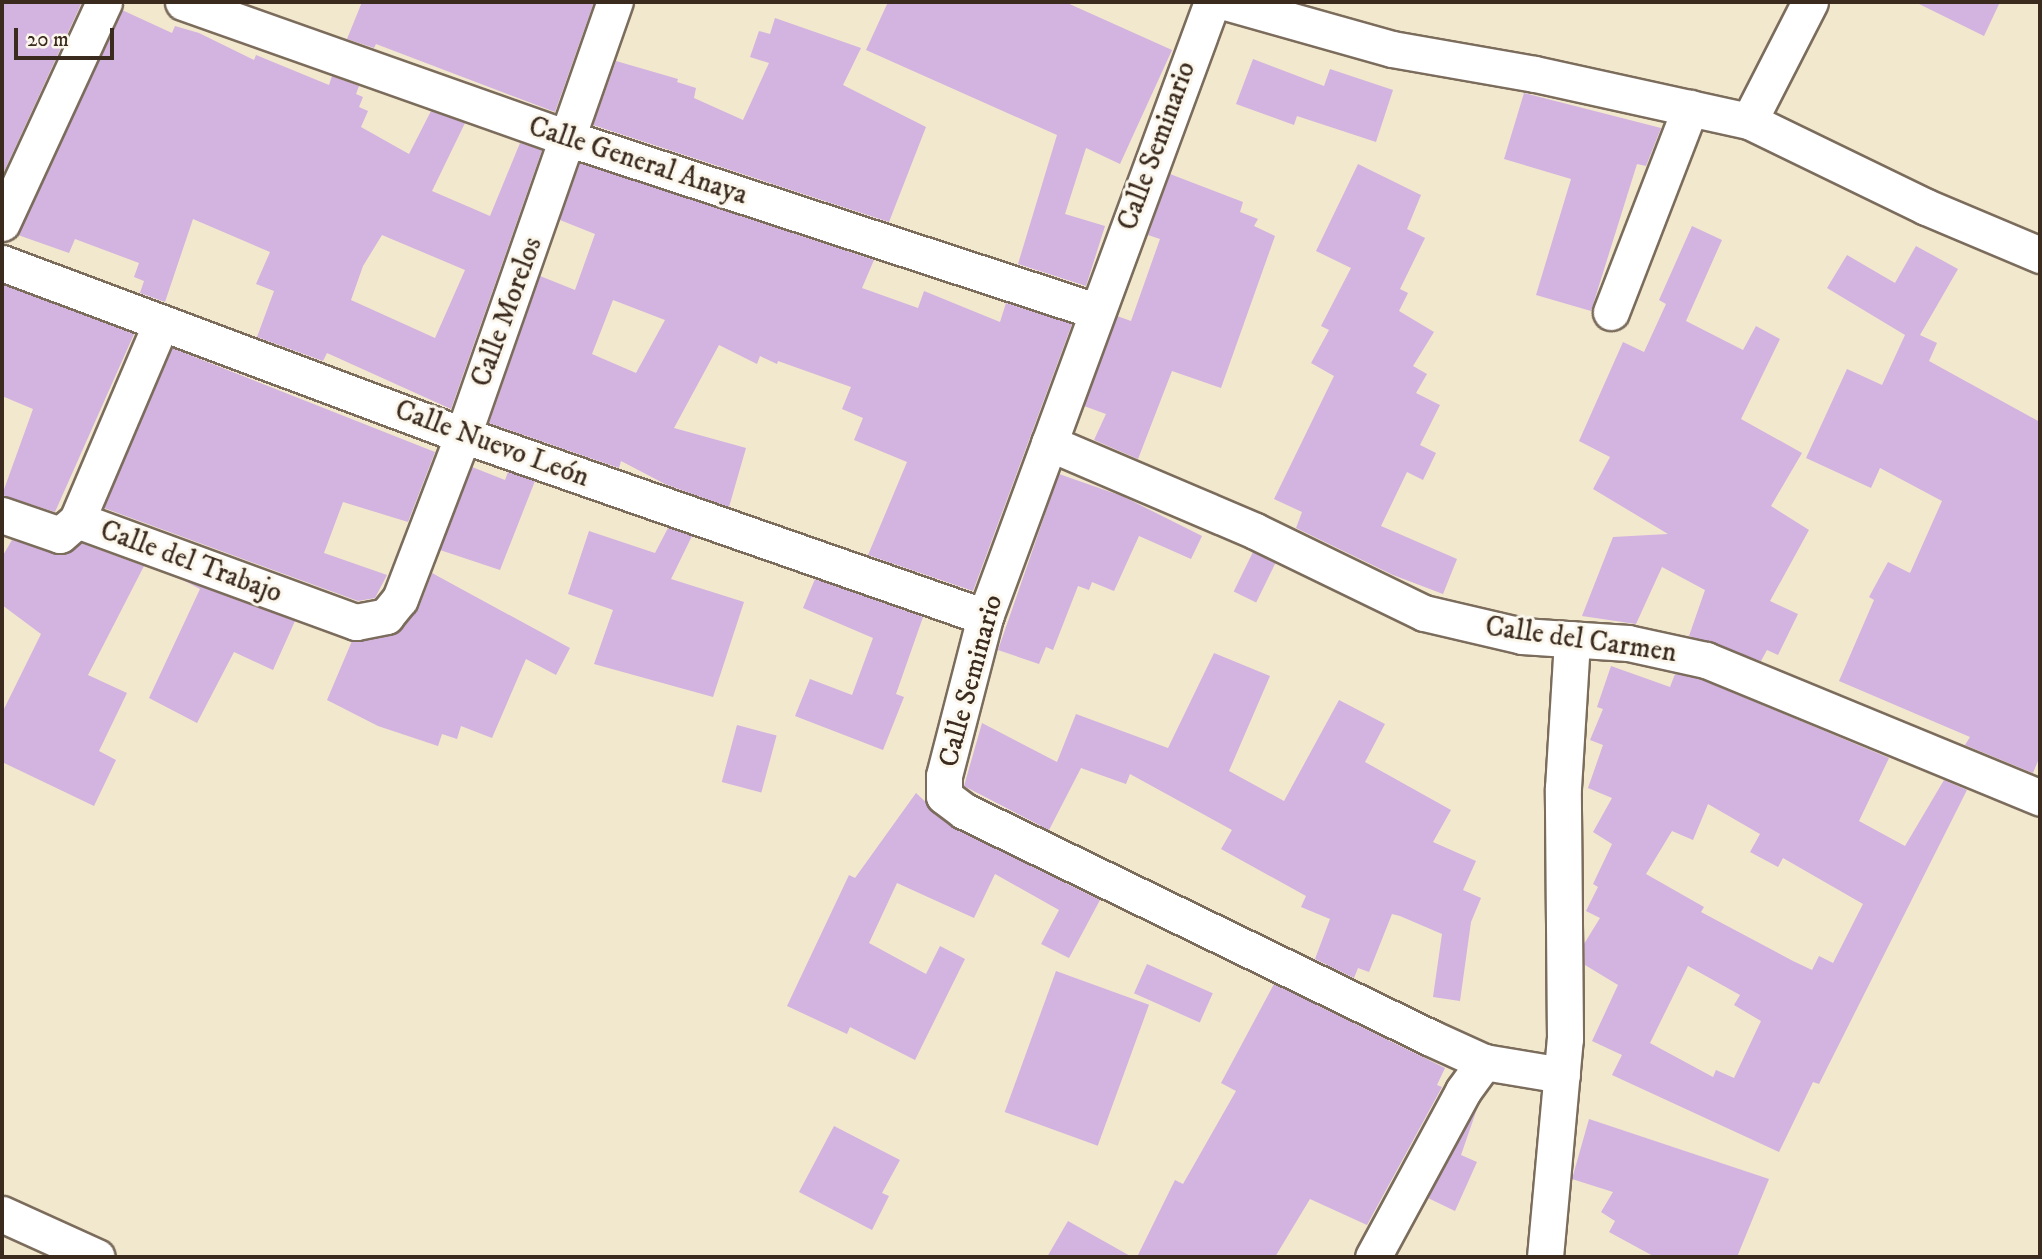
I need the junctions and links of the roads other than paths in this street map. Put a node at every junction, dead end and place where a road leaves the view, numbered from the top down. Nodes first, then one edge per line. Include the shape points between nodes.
1 (104, 2) edge
2 (183, 2) edge
3 (615, 2) edge
4 (1212, 2) edge
5 (1225, 2) edge
6 (1810, 2) edge
7 (1690, 108) junction
8 (1749, 121) junction
9 (570, 139) junction
10 (2, 223) edge
11 (2040, 255) edge
12 (2, 262) edge
13 (1096, 311) junction
14 (1611, 312) dead end
15 (161, 323) junction
16 (463, 435) junction
17 (1049, 443) junction
18 (2, 515) edge
19 (77, 520) junction
20 (386, 616) joint
21 (985, 617) junction
22 (1573, 639) junction
23 (2040, 798) edge
24 (1484, 1062) junction
25 (1562, 1075) junction
26 (2, 1214) edge
27 (97, 1257) edge
28 (1373, 1257) edge
29 (1545, 1257) edge

1 - 10 street
2 - 9 street, Calle General Anaya
3 - 9 street, Calle Morelos
4 - 13 street, Calle Seminario
5 - 7 street via 1392,49
6 - 8 street
7 - 8 street
7 - 14 street
8 - 11 street via 1926,207
9 - 13 street, Calle General Anaya
9 - 16 street, Calle Morelos
12 - 15 street, Calle Nuevo León
13 - 17 street, Calle Seminario
15 - 16 street, Calle Nuevo León
15 - 19 street
16 - 20 street, Calle Morelos via 400,599
16 - 21 street, Calle Nuevo León
17 - 21 street, Calle Seminario
17 - 22 street, Calle del Carmen via 1255,531 1424,613 1522,636
18 - 19 street, Calle del Trabajo via 61,535
19 - 20 street, Calle del Trabajo via 356,622
21 - 24 street, Calle Seminario via 944,776 944,796 976,817
22 - 23 street, Calle del Carmen via 1628,643 1706,660
22 - 25 street via 1563,788
24 - 25 street
24 - 28 street via 1463,1091
25 - 29 street
26 - 27 street

